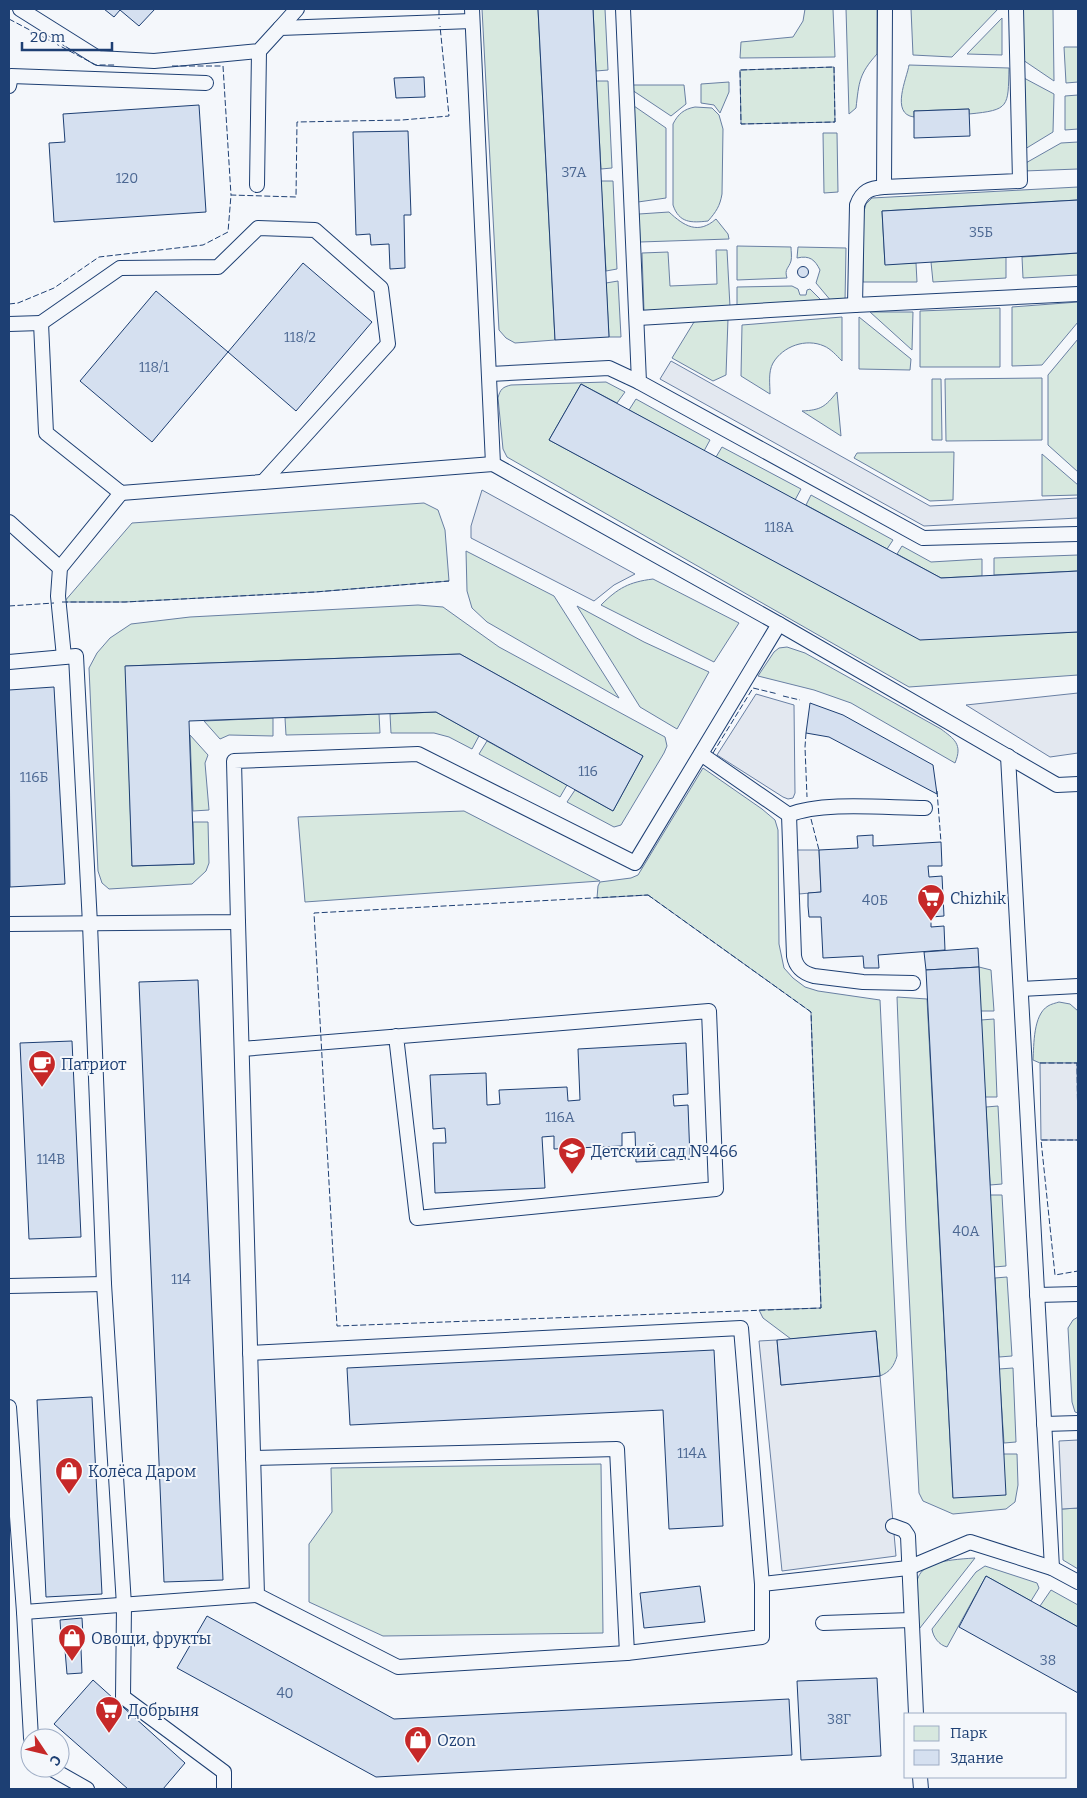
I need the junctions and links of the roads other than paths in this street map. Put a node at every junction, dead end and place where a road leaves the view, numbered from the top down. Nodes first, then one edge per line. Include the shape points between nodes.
1 (20, 9) edge
2 (298, 9) edge
3 (623, 9) edge
4 (885, 9) edge
5 (1016, 9) edge
6 (472, 15) edge
7 (280, 28) junction
8 (259, 51) junction
9 (206, 83) dead end
10 (9, 86) edge
11 (257, 185) dead end
12 (884, 187) junction
13 (1078, 294) edge
14 (855, 305) junction
15 (638, 318) junction
16 (41, 323) junction
17 (9, 324) edge
18 (490, 374) junction
19 (640, 382) junction
20 (493, 464) junction
21 (263, 482) junction
22 (121, 494) junction
23 (9, 522) edge
24 (1078, 534) edge
25 (60, 568) junction
26 (779, 624) junction
27 (64, 658) junction
28 (9, 662) edge
29 (701, 754) junction
30 (1008, 756) junction
31 (1078, 784) edge
32 (925, 808) dead end
33 (789, 815) junction
34 (238, 922) junction
35 (9, 924) edge
36 (90, 924) junction
37 (913, 983) dead end
38 (1078, 986) edge
39 (1021, 988) junction
40 (396, 1036) junction
41 (242, 1049) junction
42 (104, 1284) junction
43 (9, 1286) edge
44 (1078, 1294) edge
45 (1038, 1295) junction
46 (250, 1353) junction
47 (9, 1407) edge
48 (1078, 1423) edge
49 (1044, 1424) junction
50 (253, 1458) junction
51 (10, 1459) edge
52 (893, 1526) dead end
53 (908, 1568) junction
54 (1052, 1568) junction
55 (1078, 1582) edge
56 (762, 1584) junction
57 (257, 1595) junction
58 (124, 1605) junction
59 (24, 1612) junction
60 (912, 1620) junction
61 (823, 1623) dead end
62 (628, 1653) junction
63 (916, 1713) edge
64 (30, 1728) edge
65 (68, 1778) edge
66 (87, 1789) edge
67 (224, 1789) edge

1 - 8 lane via 98,58 154,61
2 - 7 lane
3 - 15 lane
4 - 12 lane
5 - 12 lane via 1020,181
6 - 7 lane
6 - 18 lane
7 - 8 lane
8 - 11 lane
9 - 10 lane via 11,76
12 - 14 lane via 865,191 857,205
13 - 14 lane
14 - 15 lane
15 - 19 lane
16 - 17 lane
16 - 21 lane via 120,268 218,267 258,228 315,230 381,288 388,344
16 - 22 lane via 46,433
18 - 19 lane via 609,368
18 - 20 lane
19 - 24 lane via 923,538
20 - 21 lane
20 - 26 lane
21 - 22 lane
22 - 25 lane
23 - 25 lane
25 - 27 lane via 58,596
26 - 29 lane
26 - 30 lane
27 - 28 lane
27 - 36 lane via 76,656
29 - 33 lane
29 - 34 lane via 635,863 418,754 234,761
30 - 31 lane via 1057,785
30 - 39 lane
32 - 33 lane via 836,807 801,810
33 - 37 lane via 797,966 814,976 863,982
34 - 36 lane
34 - 41 lane
35 - 36 lane
36 - 42 lane
38 - 39 lane
39 - 45 lane
40 - 40 lane via 709,1011 716,1189 417,1218
40 - 41 lane
41 - 46 lane
42 - 43 lane
42 - 58 lane
44 - 45 lane
45 - 49 lane
46 - 50 lane
46 - 56 lane via 741,1328
47 - 51 lane
48 - 49 lane
49 - 54 lane
50 - 57 lane
50 - 62 lane via 617,1449
51 - 59 lane
52 - 53 lane via 904,1530 908,1536
53 - 54 lane via 970,1542
53 - 56 lane
53 - 60 lane
54 - 55 lane
56 - 62 lane via 762,1637
57 - 58 lane
57 - 62 lane via 398,1667
58 - 59 lane
58 - 67 lane via 123,1697 224,1772
59 - 64 lane
60 - 61 lane
60 - 63 lane
65 - 66 lane

